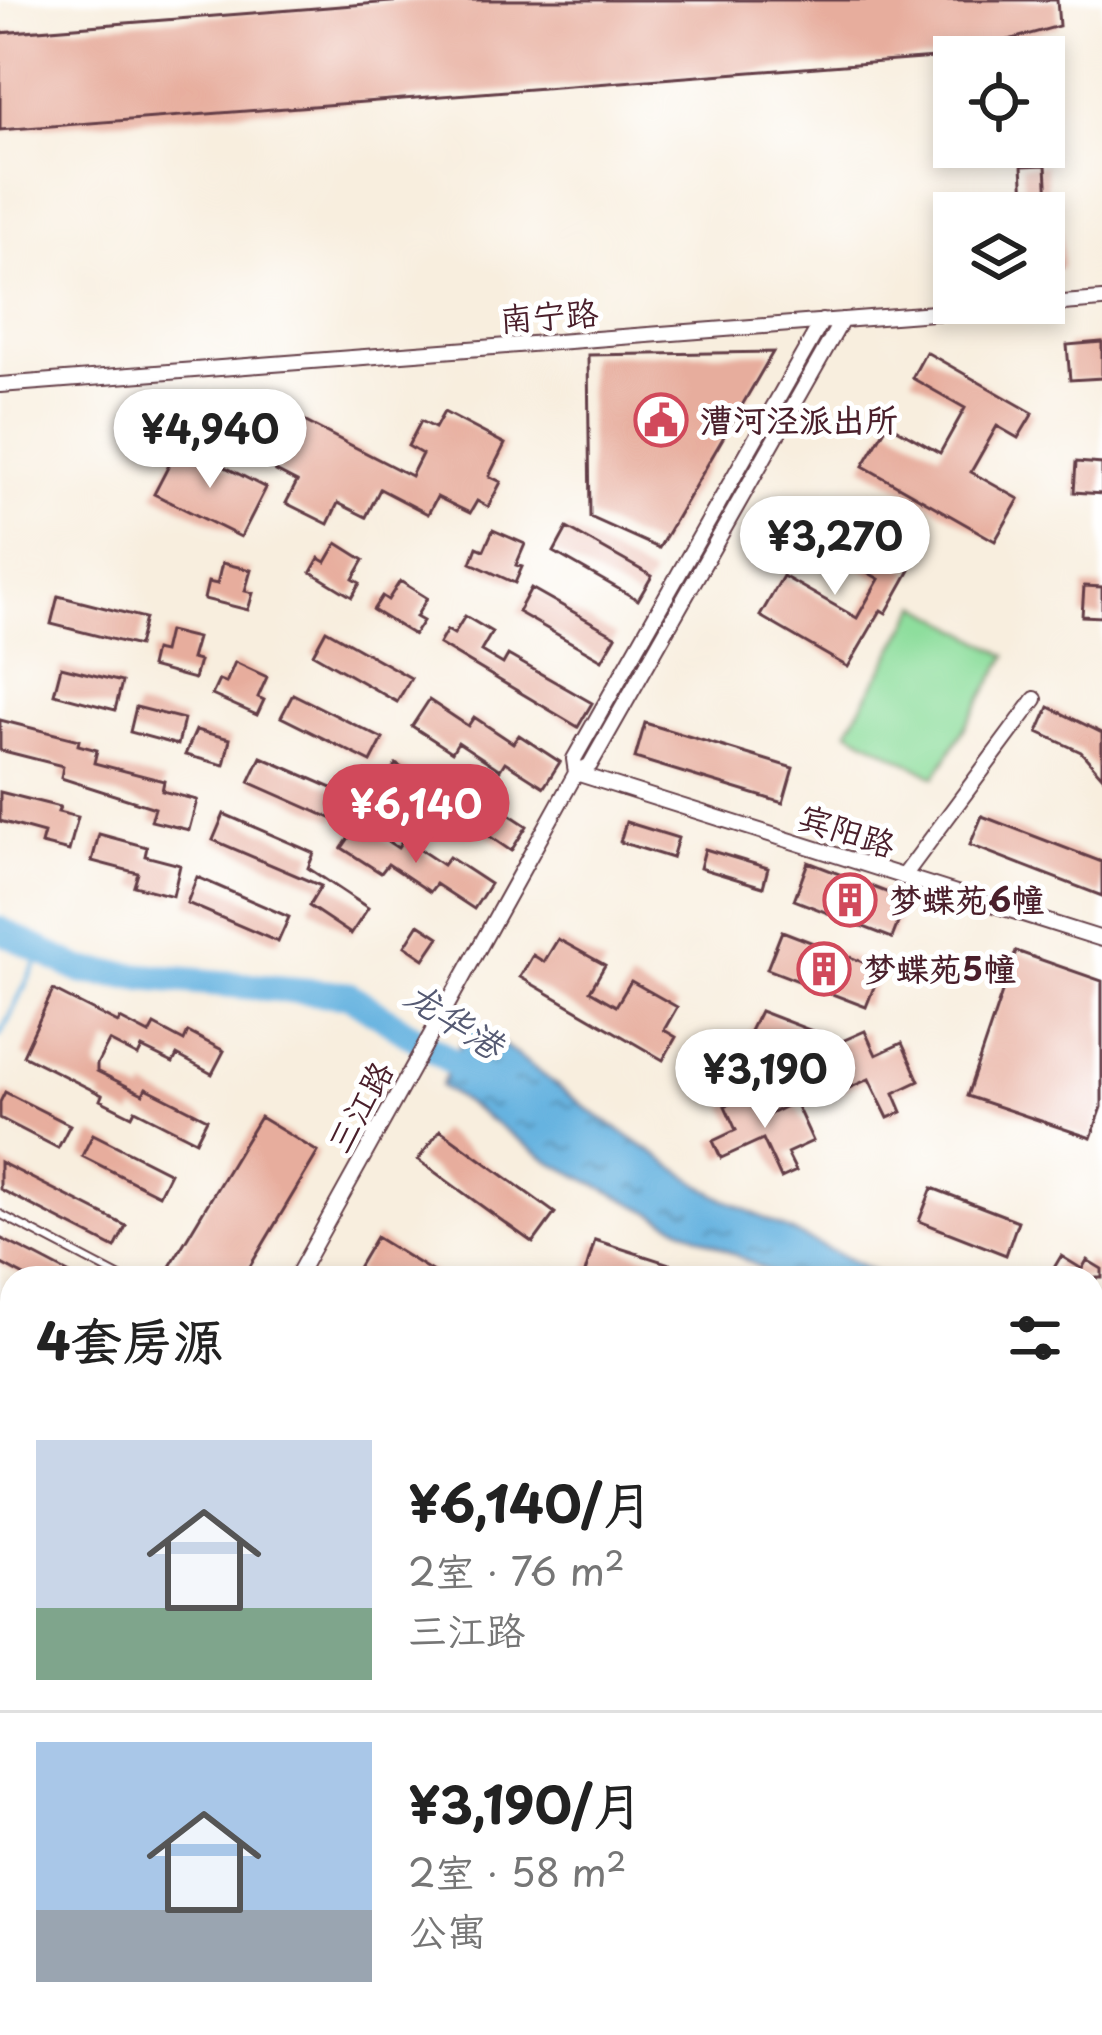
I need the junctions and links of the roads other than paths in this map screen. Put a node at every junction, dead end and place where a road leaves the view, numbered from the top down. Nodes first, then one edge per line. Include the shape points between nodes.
1 (1102, 300) edge
2 (842, 320) junction
3 (822, 321) junction
4 (0, 385) edge
5 (1035, 699) dead end
6 (576, 773) junction
7 (903, 877) junction
8 (1102, 940) edge
9 (0, 1214) edge
10 (99, 1266) edge
11 (303, 1266) edge

1 - 2 street, 南宁路
2 - 3 street, 南宁路
2 - 6 street, 三江路 via 590,765
3 - 4 street, 南宁路
3 - 6 street, 三江路 via 574,759
5 - 7 street
6 - 7 street, 宾阳路
6 - 11 street, 三江路
7 - 8 street, 宾阳路
9 - 10 lane

